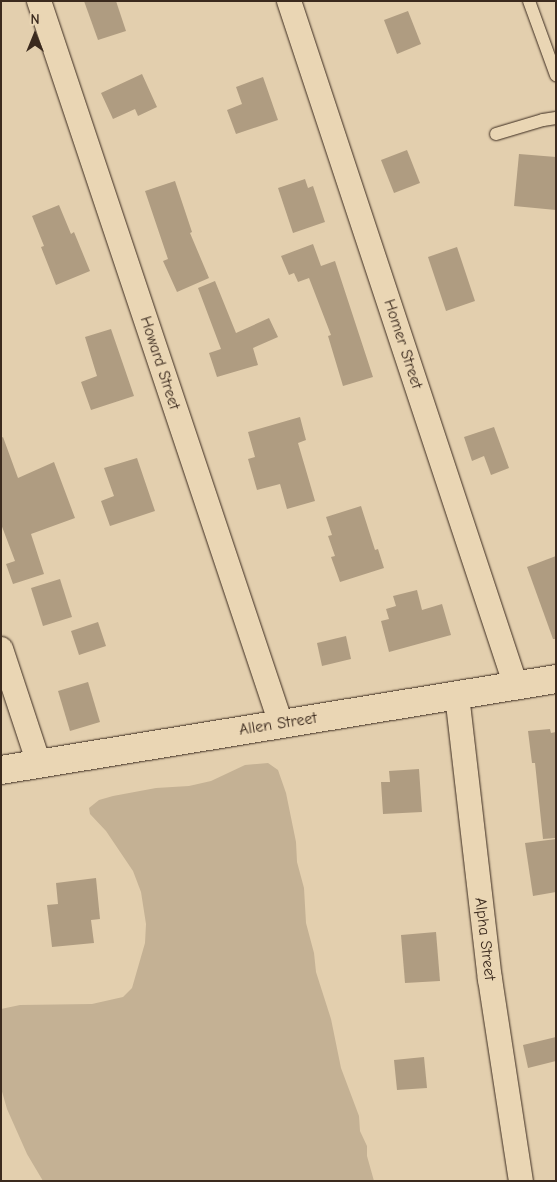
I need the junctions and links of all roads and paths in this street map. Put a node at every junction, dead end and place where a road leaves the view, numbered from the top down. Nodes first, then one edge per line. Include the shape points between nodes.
1 (39, 1) edge
2 (289, 1) edge
3 (529, 1) edge
4 (556, 75) edge
5 (556, 118) edge
6 (496, 134) dead end
7 (1, 648) edge
8 (556, 679) edge
9 (516, 686) junction
10 (457, 695) junction
11 (280, 724) junction
12 (40, 764) junction
13 (1, 770) edge
14 (521, 1181) edge

1 - 11 street, Howard Street
2 - 9 street, Homer Street
3 - 4 lane
5 - 6 lane
7 - 12 street
8 - 9 street, Allen Street
9 - 10 street, Allen Street
10 - 11 street, Allen Street
10 - 14 street, Alpha Street via 490,979
11 - 12 street, Allen Street
12 - 13 street, Allen Street

